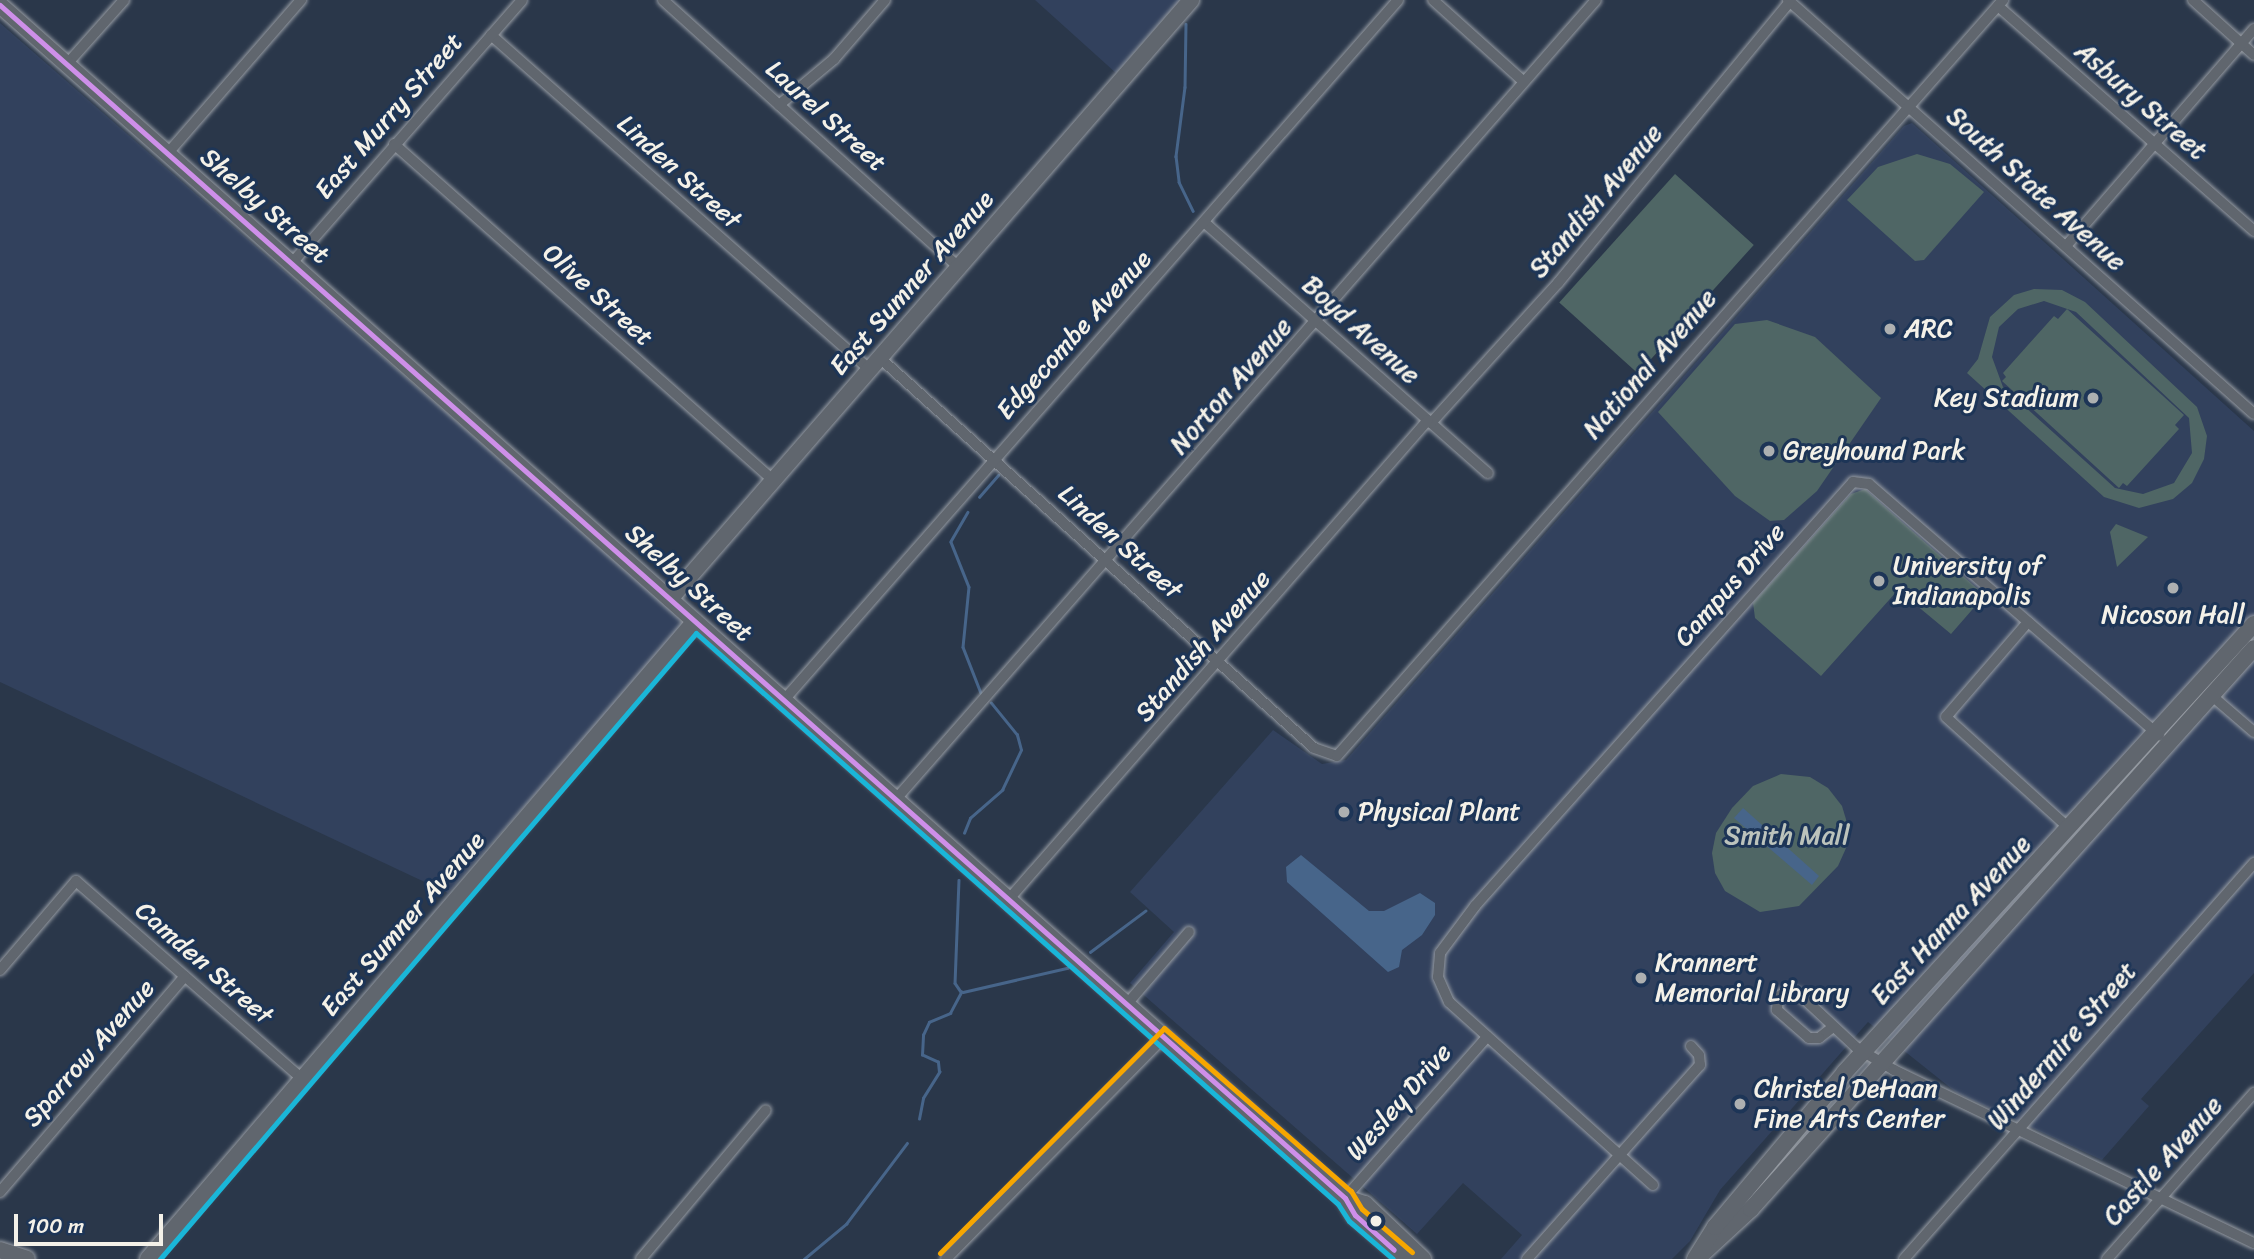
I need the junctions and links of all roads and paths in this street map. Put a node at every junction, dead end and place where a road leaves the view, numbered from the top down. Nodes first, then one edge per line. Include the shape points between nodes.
1 (124, 0) edge
2 (301, 0) edge
3 (522, 0) edge
4 (663, 0) edge
5 (886, 0) edge
6 (1191, 0) edge
7 (1398, 0) edge
8 (1433, 0) edge
9 (1596, 0) edge
10 (2193, 0) edge
11 (1789, 1) edge
12 (2000, 3) edge
13 (0, 5) edge
14 (2254, 29) edge
15 (491, 35) junction
16 (2241, 43) junction
17 (2254, 55) edge
18 (67, 64) junction
19 (1524, 82) junction
20 (779, 105) junction
21 (1908, 106) junction
22 (2152, 143) junction
23 (394, 144) junction
24 (168, 153) junction
25 (1204, 222) junction
26 (2254, 231) edge
27 (2066, 246) junction
28 (292, 262) junction
29 (958, 267) junction
30 (1318, 322) junction
31 (874, 363) junction
32 (2254, 414) edge
33 (1429, 421) junction
34 (993, 459) junction
35 (1488, 473) dead end
36 (773, 480) junction
37 (1107, 561) junction
38 (670, 599) junction
39 (695, 621) junction
40 (2028, 622) junction
41 (2254, 624) edge
42 (2254, 648) edge
43 (1220, 663) junction
44 (2211, 695) junction
45 (784, 700) junction
46 (2254, 732) edge
47 (2162, 737) junction
48 (1332, 757) joint
49 (896, 799) junction
50 (2070, 828) junction
51 (2254, 863) edge
52 (1009, 899) junction
53 (1189, 932) dead end
54 (0, 970) edge
55 (185, 976) junction
56 (1127, 1004) junction
57 (1833, 1027) junction
58 (1164, 1037) junction
59 (1486, 1037) junction
60 (1691, 1046) dead end
61 (1872, 1057) junction
62 (302, 1079) junction
63 (2254, 1093) edge
64 (766, 1110) dead end
65 (2016, 1132) junction
66 (1620, 1155) junction
67 (1653, 1185) dead end
68 (0, 1192) edge
69 (1345, 1198) junction
70 (2160, 1199) junction
71 (2254, 1243) edge
72 (0, 1250) edge
73 (27, 1259) edge
74 (148, 1259) edge
75 (641, 1259) edge
76 (946, 1259) edge
77 (1406, 1259) edge
78 (1423, 1259) edge
79 (1527, 1259) edge
80 (1695, 1259) edge
81 (1904, 1259) edge
82 (2107, 1259) edge

1 - 18 street
2 - 24 street
3 - 15 street, East Murry Street
4 - 20 street, Laurel Street
5 - 20 street via 834,59
6 - 29 main road, East Sumner Avenue
7 - 25 street, Edgecombe Avenue
8 - 19 street
9 - 19 street, Norton Avenue
10 - 16 street
11 - 21 street, South State Avenue
11 - 33 street, Standish Avenue via 1558,283
12 - 21 street, National Avenue
12 - 22 street, Asbury Street
13 - 18 main road, Shelby Street
14 - 16 street
15 - 23 street, East Murry Street
15 - 31 street, Linden Street
16 - 17 street
16 - 22 street
18 - 24 main road, Shelby Street
19 - 30 street, Norton Avenue
20 - 29 street, Laurel Street
21 - 27 street, South State Avenue
21 - 48 street, National Avenue via 1346,749
22 - 26 street, Asbury Street
22 - 27 street
23 - 28 street, East Murry Street
23 - 36 street, Olive Street
24 - 28 main road, Shelby Street
25 - 30 street, Boyd Avenue
25 - 34 street, Edgecombe Avenue
27 - 32 street, South State Avenue
28 - 38 main road, Shelby Street
29 - 31 main road, East Sumner Avenue
30 - 33 street, Boyd Avenue
30 - 37 street, Norton Avenue
31 - 34 street, Linden Street
31 - 36 main road, East Sumner Avenue
33 - 35 street, Boyd Avenue
33 - 43 street, Standish Avenue
34 - 37 street, Linden Street
34 - 45 street, Edgecombe Avenue
36 - 38 main road, East Sumner Avenue
37 - 43 street, Linden Street
37 - 49 street, Norton Avenue
38 - 39 main road, Shelby Street
39 - 45 main road, Shelby Street
39 - 62 main road, East Sumner Avenue
40 - 47 street, Campus Drive
40 - 50 street via 1947,717
40 - 59 street, Campus Drive via 1869,484 1853,482 1445,943 1437,964 1443,993
41 - 47 main road, East Hanna Avenue
42 - 44 main road, East Hanna Avenue
43 - 48 street, Linden Street via 1314,748
43 - 52 street, Standish Avenue
44 - 46 street
44 - 47 main road, East Hanna Avenue
45 - 49 main road, Shelby Street
47 - 50 main road, East Hanna Avenue
47 - 61 main road, East Hanna Avenue
49 - 52 main road, Shelby Street
50 - 61 main road, East Hanna Avenue
51 - 65 street, Windermire Street
52 - 56 main road, Shelby Street
53 - 56 street
54 - 55 street, Camden Street via 76,881
55 - 62 street, Camden Street
55 - 68 street, Sparrow Avenue
56 - 58 main road, Shelby Street
57 - 57 street via 1798,993 1788,990 1778,997 1777,1010 1807,1036 1817,1038
57 - 61 street
58 - 69 main road, Shelby Street
58 - 76 street
59 - 66 street
59 - 69 street, Wesley Drive
60 - 66 street via 1700,1065
61 - 65 street
61 - 80 main road, East Hanna Avenue via 1751,1209
62 - 74 main road, East Sumner Avenue
63 - 70 street, Castle Avenue
64 - 75 street
65 - 70 street
65 - 81 street, Windermire Street
66 - 67 street
66 - 79 street
69 - 77 main road, Shelby Street via 1356,1214
69 - 78 main road, Shelby Street via 1365,1204
70 - 71 street
70 - 82 street, Castle Avenue
72 - 73 main road

